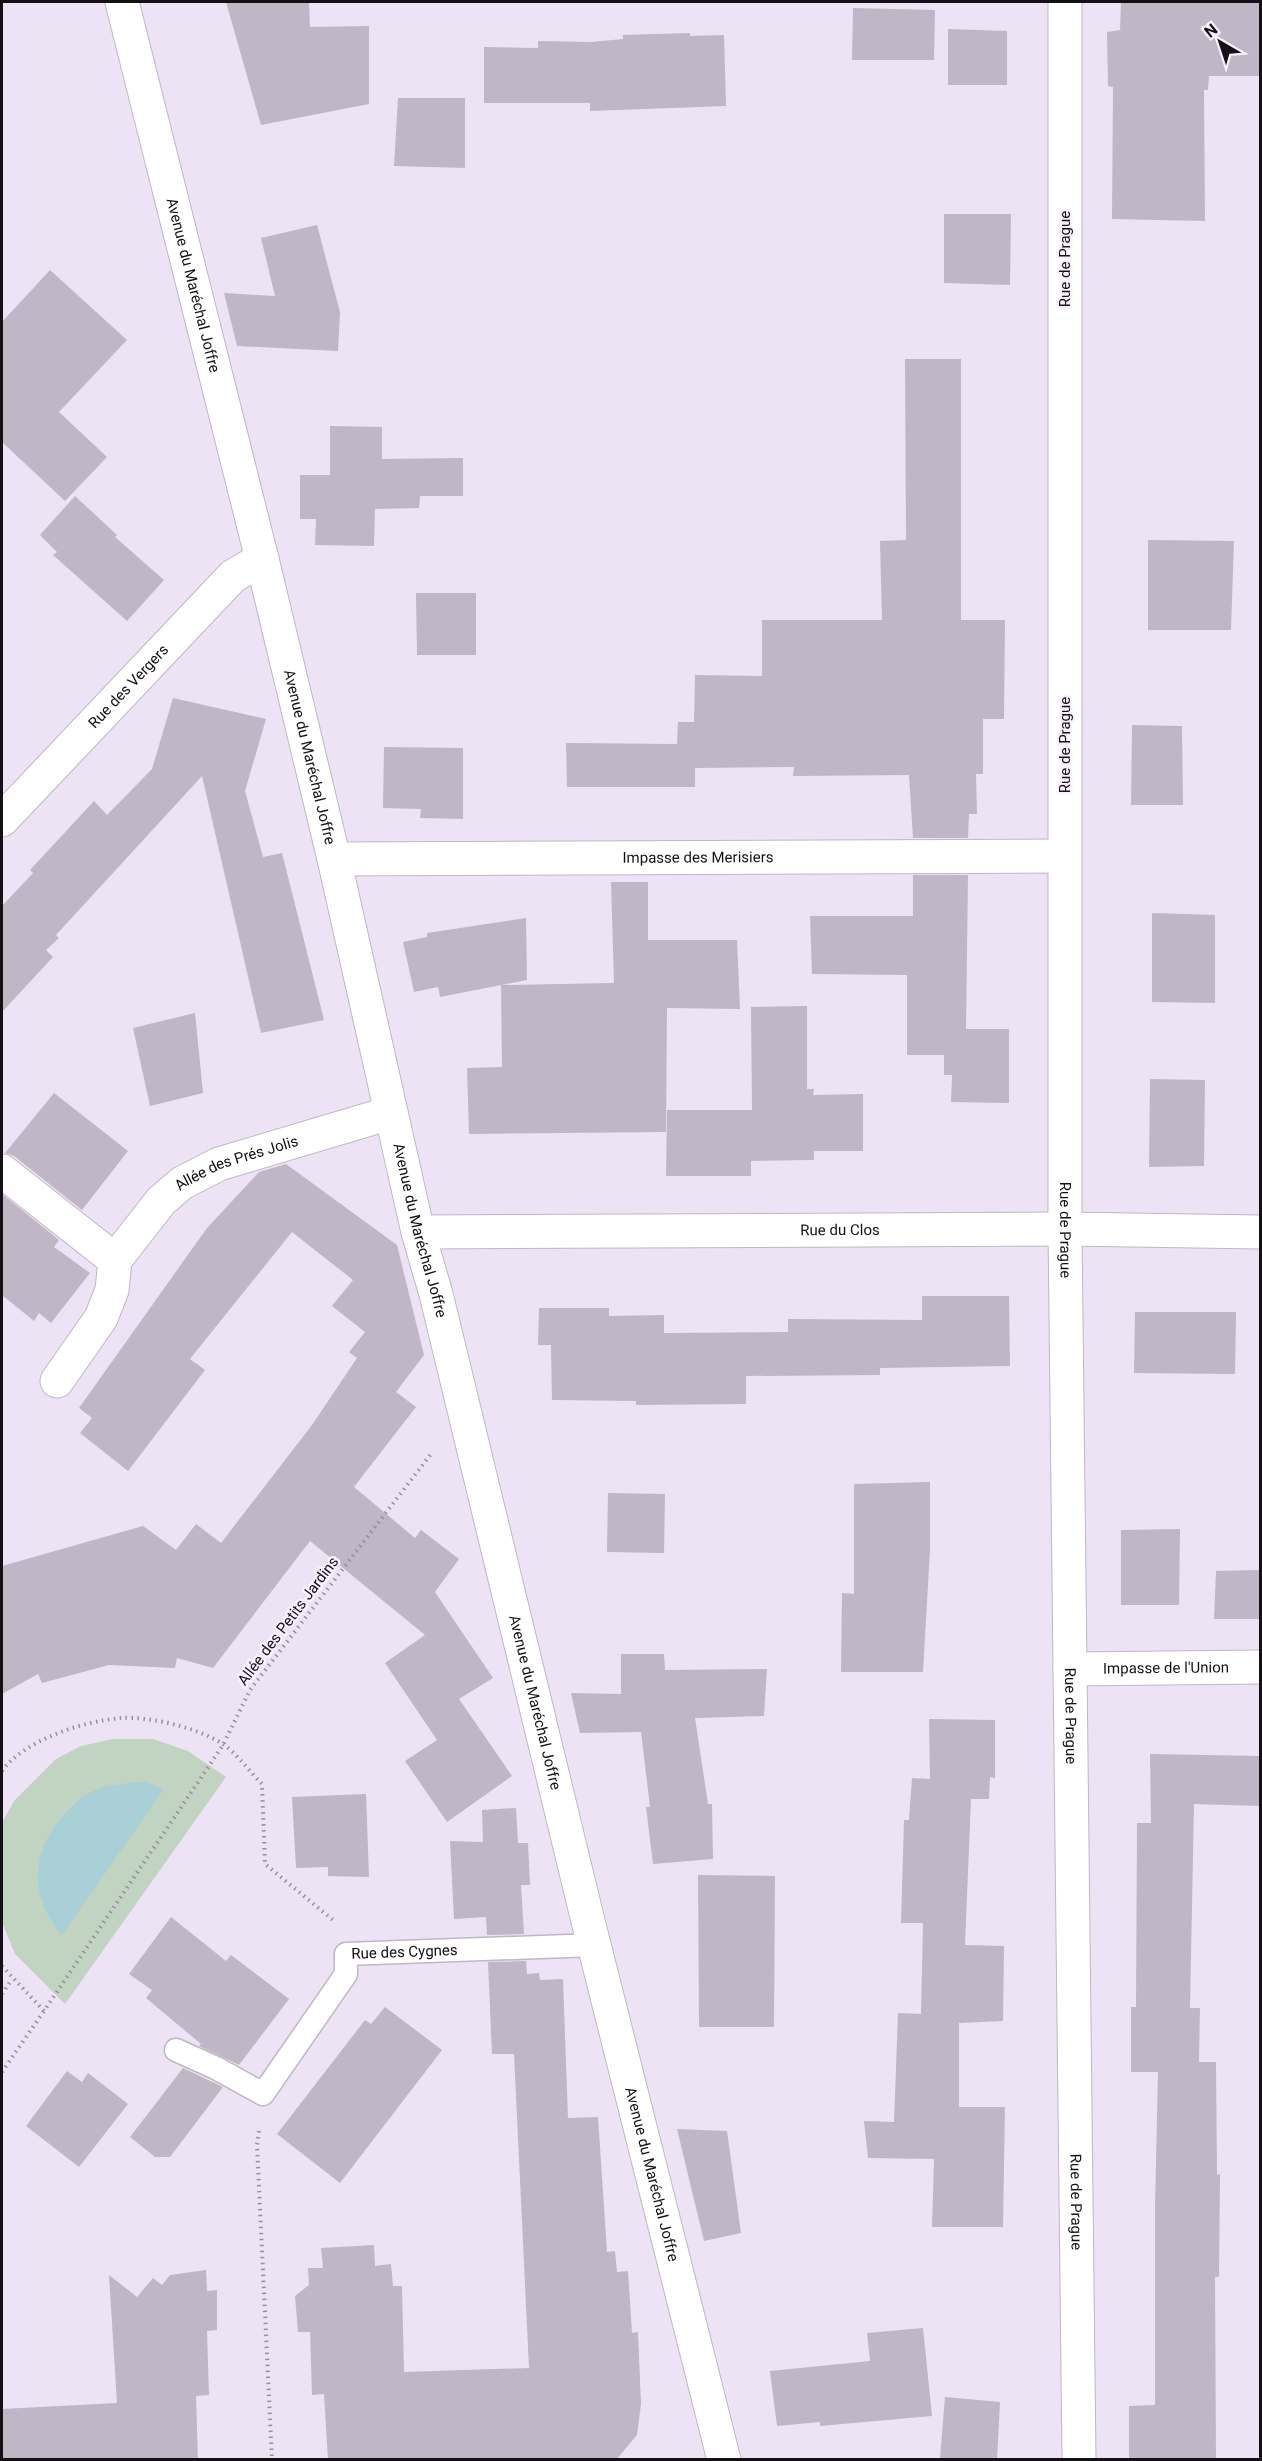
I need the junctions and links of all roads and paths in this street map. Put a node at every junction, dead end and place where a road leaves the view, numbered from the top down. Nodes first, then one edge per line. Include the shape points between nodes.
1 (122, 2) edge
2 (1065, 2) edge
3 (262, 559) junction
4 (2, 820) edge
5 (1065, 856) junction
6 (334, 859) junction
7 (390, 1113) junction
8 (2, 1171) edge
9 (1065, 1229) junction
10 (418, 1232) junction
11 (1260, 1232) edge
12 (115, 1260) junction
13 (57, 1382) dead end
14 (465, 1415) junction
15 (1260, 1667) edge
16 (1070, 1669) junction
17 (224, 1744) junction
18 (2, 1769) edge
19 (595, 1945) junction
20 (346, 1954) junction
21 (2, 1966) edge
22 (12, 1979) junction
23 (2, 1994) edge
24 (44, 2011) junction
25 (176, 2050) dead end
26 (2, 2073) edge
27 (263, 2094) junction
28 (272, 2460) edge
29 (724, 2460) edge
30 (1079, 2460) edge

1 - 3 street, Avenue du Maréchal Joffre
2 - 5 street, Rue de Prague
3 - 4 street, Rue des Vergers via 233,576
3 - 6 street, Avenue du Maréchal Joffre
5 - 6 street, Impasse des Merisiers
5 - 9 street, Rue de Prague
6 - 7 street, Avenue du Maréchal Joffre
7 - 10 street, Avenue du Maréchal Joffre
7 - 12 street, Allée des Prés Jolis via 219,1164 182,1183 161,1202
8 - 12 street
9 - 10 street, Rue du Clos
9 - 11 street, Rue du Clos
9 - 16 street, Rue de Prague
10 - 14 street, Avenue du Maréchal Joffre
12 - 13 street via 112,1290 101,1318
14 - 17 path, Allée des Petits Jardins via 426,1460 250,1690
14 - 19 street, Avenue du Maréchal Joffre
15 - 16 street, Impasse de l'Union
16 - 30 street, Rue de Prague
17 - 18 path via 171,1724 122,1718 37,1741
17 - 20 path via 262,1784 265,1864 340,1926
17 - 24 path, Allée des Petits Jardins
19 - 20 lane, Rue des Cygnes
19 - 29 street, Avenue du Maréchal Joffre
20 - 27 lane, Rue des Cygnes via 346,1974
21 - 22 path
22 - 23 path
22 - 24 path
24 - 26 path, Allée des Petits Jardins
25 - 27 lane
27 - 28 path via 257,2145

